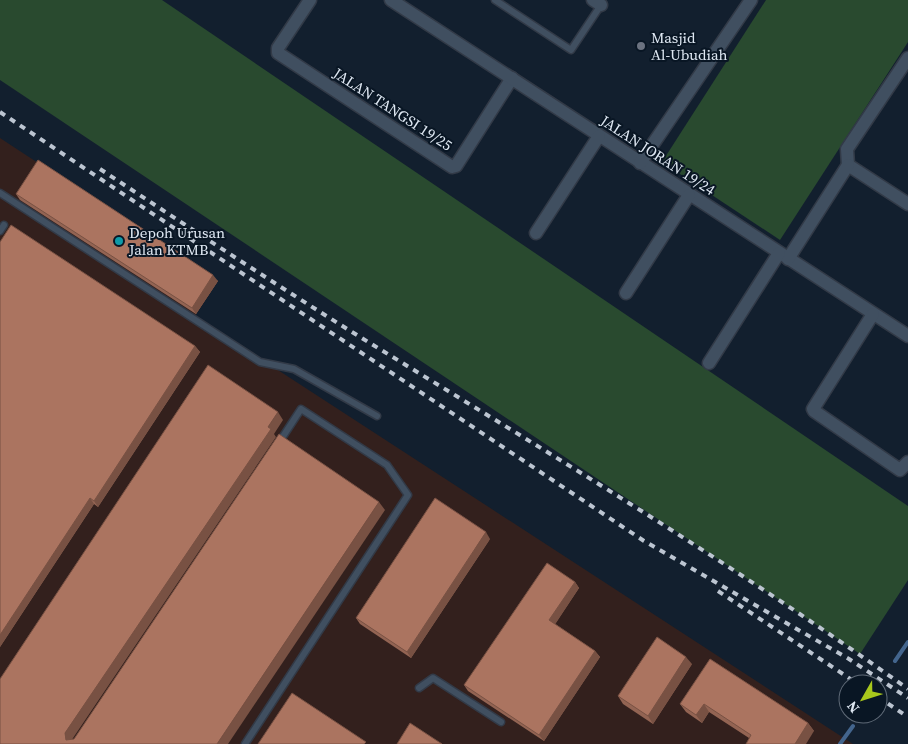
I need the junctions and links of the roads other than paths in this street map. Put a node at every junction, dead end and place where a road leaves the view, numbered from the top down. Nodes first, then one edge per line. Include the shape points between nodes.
1 (310, 0) edge
2 (391, 0) edge
3 (495, 0) edge
4 (751, 0) edge
5 (597, 3) edge
6 (411, 5) edge
7 (908, 58) edge
8 (512, 78) junction
9 (599, 136) junction
10 (640, 163) junction
11 (848, 165) junction
12 (0, 193) edge
13 (690, 195) junction
14 (908, 204) edge
15 (536, 233) dead end
16 (783, 256) junction
17 (626, 293) dead end
18 (873, 314) junction
19 (908, 336) edge
20 (709, 363) dead end
21 (377, 416) dead end
22 (274, 450) edge
23 (908, 462) edge
24 (419, 688) dead end
25 (502, 722) edge
26 (244, 744) edge

1 - 8 street, JALAN TANGSI 19/25 via 278,48 278,53 452,167 456,166
2 - 6 street, JALAN JORAN 19/24
3 - 5 lane via 571,50
4 - 10 street
6 - 8 street, JALAN JORAN 19/24
7 - 11 street via 847,149
8 - 9 street, JALAN JORAN 19/24
9 - 10 street, JALAN JORAN 19/24
9 - 15 street
10 - 13 street, JALAN JORAN 19/24
11 - 14 street
11 - 16 street
12 - 21 lane via 260,362 294,369
13 - 16 street, JALAN JORAN 19/24
13 - 17 street
16 - 18 street, JALAN JORAN 19/24
16 - 20 street
18 - 19 street, JALAN JORAN 19/24
18 - 23 street via 813,409 900,470
22 - 26 lane via 301,409 387,465 408,495
24 - 25 lane via 434,678

